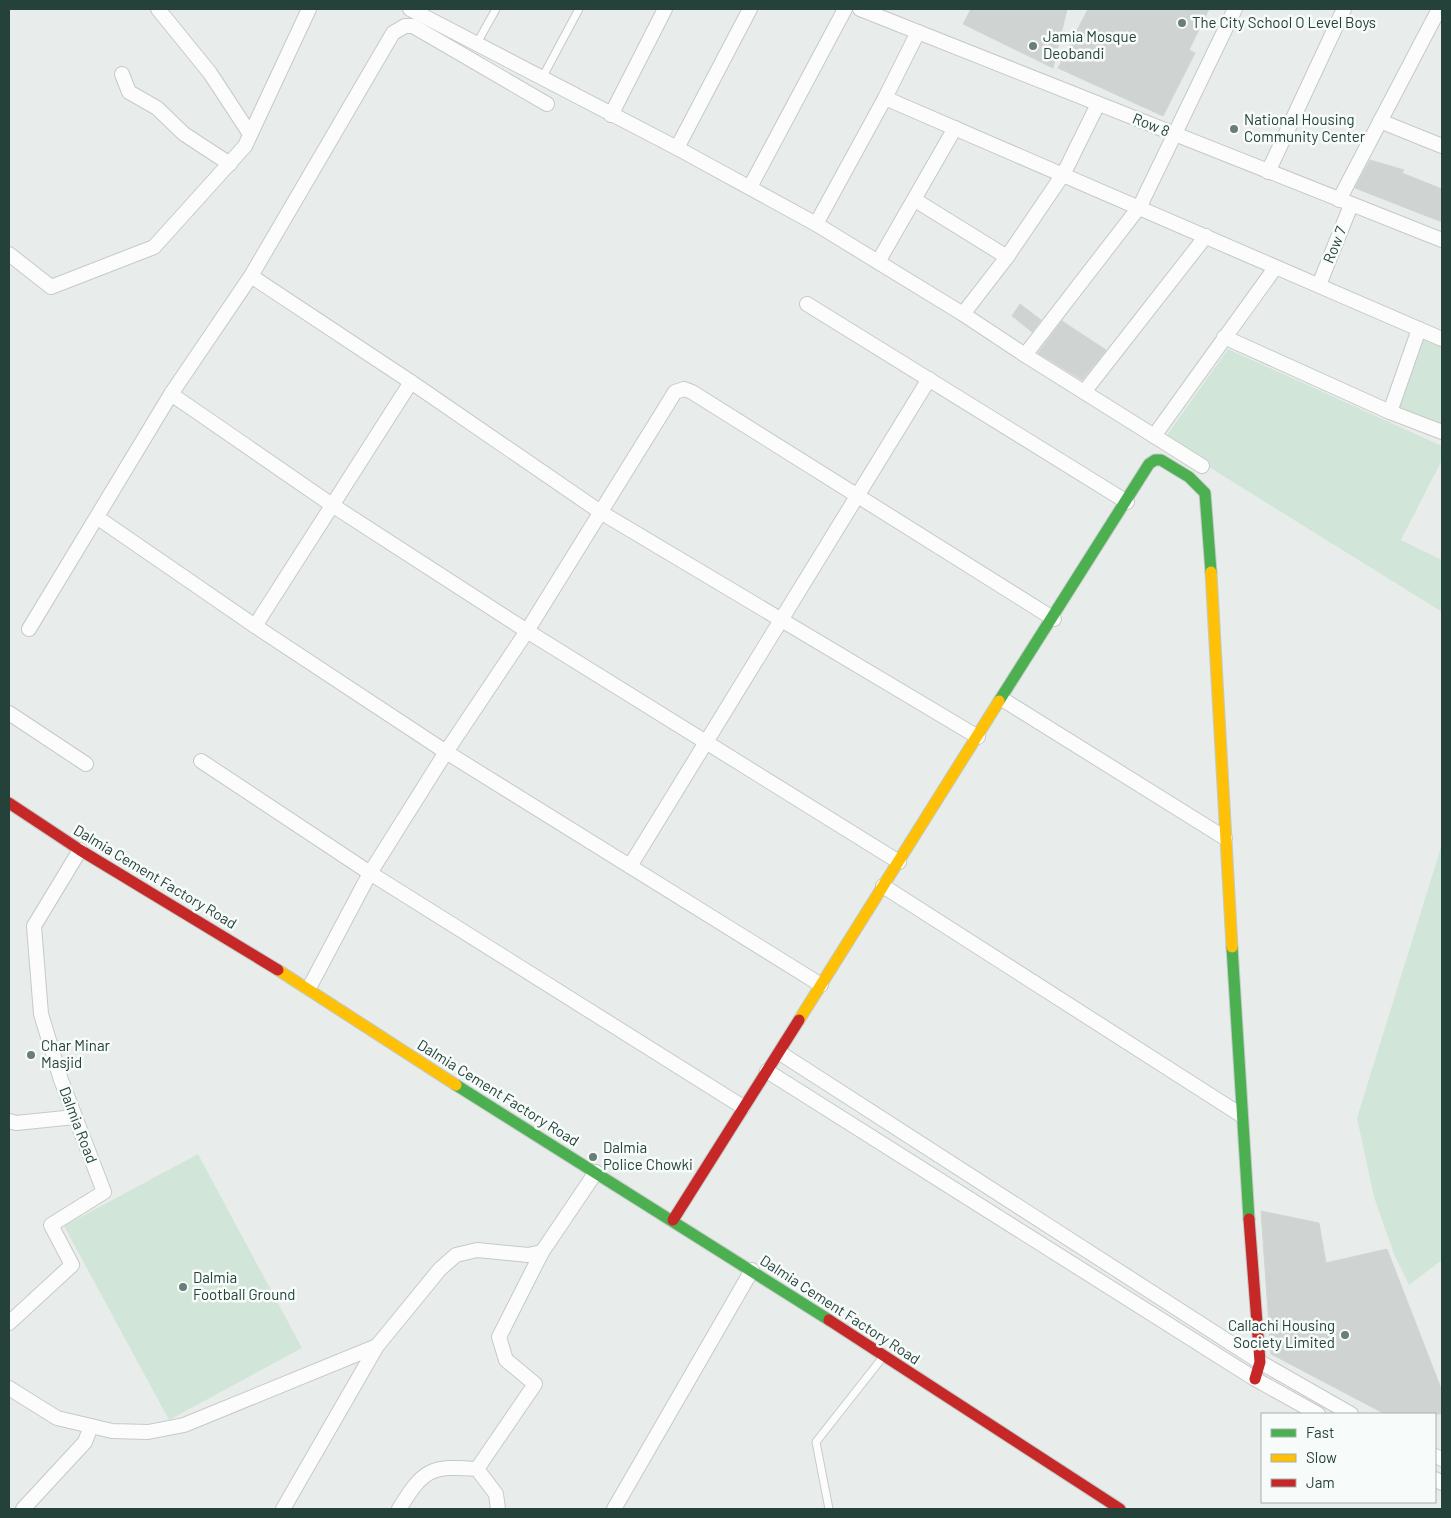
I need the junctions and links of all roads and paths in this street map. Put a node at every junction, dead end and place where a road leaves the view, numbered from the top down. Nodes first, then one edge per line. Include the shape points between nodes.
1 (158, 9) edge
2 (309, 9) edge
3 (410, 9) edge
4 (496, 9) edge
5 (579, 9) edge
6 (665, 9) edge
7 (750, 9) edge
8 (845, 9) edge
9 (860, 9) edge
10 (1236, 9) edge
11 (1344, 9) edge
12 (1440, 9) edge
13 (918, 32) junction
14 (477, 43) junction
15 (122, 74) dead end
16 (542, 78) junction
17 (886, 98) junction
18 (547, 104) dead end
19 (1098, 104) junction
20 (611, 114) junction
21 (1380, 121) junction
22 (955, 128) junction
23 (250, 134) junction
24 (1174, 135) junction
25 (1442, 146) edge
26 (677, 148) junction
27 (230, 164) junction
28 (1268, 172) junction
29 (1064, 174) junction
30 (750, 188) junction
31 (915, 200) junction
32 (1345, 203) junction
33 (1140, 206) junction
34 (816, 224) junction
35 (1206, 236) junction
36 (1442, 240) edge
37 (9, 254) edge
38 (1007, 257) junction
39 (878, 262) junction
40 (1275, 268) junction
41 (251, 276) junction
42 (1318, 285) junction
43 (807, 304) dead end
44 (963, 314) junction
45 (1419, 329) junction
46 (1224, 338) junction
47 (1442, 339) edge
48 (1025, 355) junction
49 (928, 379) junction
50 (411, 382) junction
51 (1084, 392) junction
52 (171, 394) junction
53 (1390, 412) junction
54 (1442, 432) edge
55 (1154, 436) junction
56 (1202, 466) dead end
57 (857, 496) junction
58 (1127, 502) junction
59 (332, 505) junction
60 (602, 513) junction
61 (98, 518) junction
62 (1054, 619) junction
63 (781, 620) junction
64 (254, 626) junction
65 (29, 629) dead end
66 (527, 631) junction
67 (1002, 700) junction
68 (9, 713) edge
69 (978, 738) junction
70 (706, 742) junction
71 (446, 752) junction
72 (201, 761) dead end
73 (86, 764) dead end
74 (9, 803) edge
75 (1226, 838) junction
76 (80, 850) junction
77 (899, 862) junction
78 (630, 866) junction
79 (370, 873) junction
80 (883, 886) junction
81 (821, 985) junction
82 (309, 988) junction
83 (780, 1053) junction
84 (767, 1071) junction
85 (844, 1094) junction
86 (743, 1107) junction
87 (831, 1112) junction
88 (1242, 1115) junction
89 (75, 1117) junction
90 (9, 1121) edge
91 (596, 1172) junction
92 (673, 1220) junction
93 (542, 1252) junction
94 (752, 1270) junction
95 (9, 1323) edge
96 (377, 1346) junction
97 (883, 1357) junction
98 (1260, 1362) junction
99 (1255, 1379) junction
100 (9, 1388) edge
101 (1316, 1413) edge
102 (1349, 1413) edge
103 (91, 1426) junction
104 (477, 1469) junction
105 (1114, 1508) edge
106 (23, 1509) edge
107 (283, 1509) edge
108 (399, 1509) edge
109 (498, 1509) edge
110 (614, 1509) edge
111 (829, 1509) edge

1 - 23 street via 210,73
2 - 23 street
3 - 14 street
4 - 14 lane
5 - 16 lane
6 - 20 street
7 - 26 street
8 - 30 street
9 - 13 street, Row 8
10 - 24 street
11 - 28 street
12 - 21 street, Row 7
13 - 17 street
13 - 19 street, Row 8
14 - 16 street
15 - 27 street via 129,92 157,108 184,134
16 - 20 street
17 - 22 street
17 - 34 street
18 - 41 street via 413,26 399,28 393,32
19 - 24 street, Row 8
19 - 29 street
20 - 26 street
21 - 25 street
21 - 32 street, Row 7
22 - 29 street
22 - 31 street
23 - 27 street
24 - 28 street, Row 8
24 - 33 street
26 - 30 street
27 - 37 street via 154,247 52,287
28 - 32 street, Row 8
29 - 33 street
29 - 38 street
30 - 34 street
31 - 38 street
31 - 39 street
32 - 36 street, Row 8
32 - 42 street, Row 7
33 - 35 street
33 - 48 street
34 - 39 street
35 - 40 street
35 - 51 street
38 - 44 street
39 - 44 street
40 - 42 street
40 - 46 street
41 - 50 street
41 - 52 street
42 - 45 street
43 - 49 street
44 - 48 street
45 - 47 street
45 - 53 street
46 - 53 street
46 - 55 street
48 - 51 street
49 - 57 street
49 - 58 street
50 - 59 street
50 - 60 street
51 - 55 street
52 - 59 street
52 - 61 street
53 - 54 street
55 - 56 street
57 - 60 street via 684,389 675,392
57 - 62 street
57 - 63 street
58 - 62 street
58 - 75 street via 1149,464 1155,460 1161,460 1206,492
59 - 64 street
59 - 66 street
60 - 63 street
60 - 66 street
61 - 64 street
61 - 65 street
62 - 67 street
63 - 69 street
63 - 70 street
64 - 71 street
66 - 70 street
66 - 71 street
67 - 69 street
67 - 75 street
68 - 73 street
69 - 77 street
70 - 77 street
70 - 78 street
71 - 78 street
71 - 79 street
72 - 79 street
74 - 76 street, Dalmia Cement Factory Road
75 - 88 street
76 - 82 street, Dalmia Cement Factory Road
76 - 89 street, Dalmia Road via 34,926 41,1014
77 - 80 street
78 - 81 street
79 - 82 street
79 - 86 street
80 - 81 street
80 - 88 street
81 - 83 street
82 - 91 street, Dalmia Cement Factory Road via 460,1088
83 - 84 street
83 - 85 street
84 - 86 street
84 - 87 street
85 - 87 street
85 - 98 street
86 - 92 street
87 - 99 street
88 - 98 street
89 - 90 street
89 - 95 street, Dalmia Road via 104,1192 52,1225 72,1265
91 - 92 street, Dalmia Cement Factory Road
91 - 93 street
92 - 94 street, Dalmia Cement Factory Road
93 - 96 street via 528,1255 477,1250 456,1255 440,1269
93 - 104 street via 499,1337 506,1360 535,1384
94 - 97 street, Dalmia Cement Factory Road
94 - 110 street
96 - 103 street via 184,1424 148,1432 112,1431
96 - 107 street
97 - 105 street, Dalmia Cement Factory Road
97 - 111 lane via 816,1442
98 - 99 street
98 - 102 street
99 - 101 street
100 - 103 street via 57,1418
103 - 106 street via 85,1442
104 - 108 street via 451,1467 427,1473 416,1481
104 - 109 street via 496,1494

